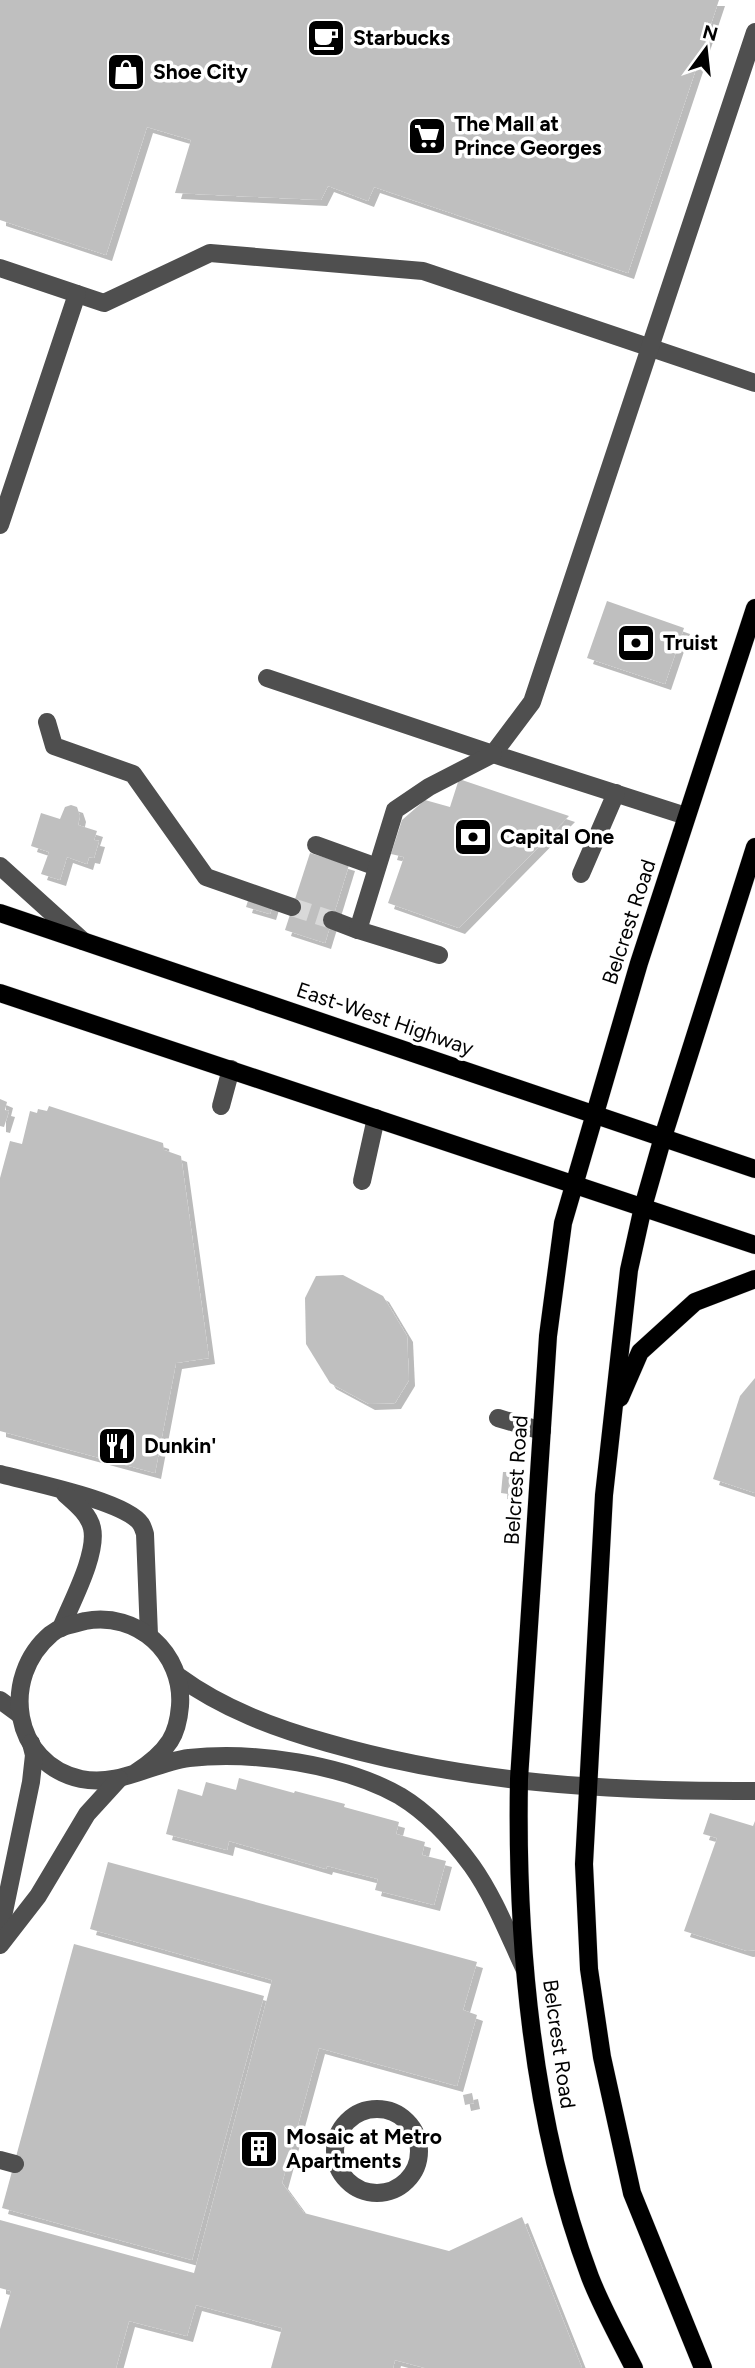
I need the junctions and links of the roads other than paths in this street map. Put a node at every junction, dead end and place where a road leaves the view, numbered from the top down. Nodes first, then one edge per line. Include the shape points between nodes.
1 (755, 32) edge
2 (0, 268) edge
3 (77, 294) junction
4 (649, 349) junction
5 (755, 383) edge
6 (0, 525) edge
7 (755, 608) edge
8 (267, 678) dead end
9 (47, 722) dead end
10 (493, 754) junction
11 (616, 793) junction
12 (686, 816) junction
13 (316, 845) dead end
14 (754, 853) edge
15 (0, 866) edge
16 (377, 867) junction
17 (581, 874) dead end
18 (292, 907) tunnel mouth
19 (0, 913) edge
20 (332, 920) tunnel mouth
21 (358, 930) junction
22 (83, 941) junction
23 (439, 955) dead end
24 (0, 993) edge
25 (230, 1069) junction
26 (222, 1106) dead end
27 (594, 1113) junction
28 (376, 1118) junction
29 (663, 1137) junction
30 (755, 1169) edge
31 (362, 1181) dead end
32 (574, 1184) junction
33 (643, 1207) junction
34 (755, 1245) edge
35 (755, 1279) edge
36 (613, 1414) junction
37 (498, 1418) dead end
38 (542, 1431) junction
39 (0, 1475) edge
40 (63, 1491) junction
41 (61, 1628) junction
42 (149, 1635) junction
43 (178, 1676) junction
44 (0, 1700) edge
45 (19, 1714) junction
46 (31, 1743) junction
47 (127, 1776) junction
48 (519, 1779) junction
49 (588, 1786) junction
50 (755, 1791) edge
51 (0, 1931) edge
52 (0, 1945) edge
53 (527, 1973) junction
54 (390, 2111) joint
55 (634, 2368) edge
56 (703, 2368) edge

1 - 4 lane
2 - 3 lane
3 - 4 lane via 104,303 210,253 423,271
3 - 6 lane
4 - 5 lane
4 - 10 lane via 532,702
7 - 12 main road, Belcrest Road
8 - 10 lane
9 - 18 lane via 54,746 133,774 206,877
10 - 11 lane
10 - 16 lane via 395,810
11 - 12 lane
11 - 17 lane
12 - 27 main road, Belcrest Road
13 - 16 lane
14 - 29 main road, Belcrest Road
15 - 22 lane
16 - 21 lane
19 - 22 main road, East-West Highway
20 - 21 lane
21 - 23 lane
22 - 27 main road, East-West Highway
24 - 25 main road
25 - 26 lane
25 - 28 main road
27 - 29 main road, East-West Highway
27 - 32 main road, Belcrest Road
28 - 31 lane
28 - 32 main road
29 - 30 main road, East-West Highway
29 - 33 main road, Belcrest Road
32 - 33 main road
32 - 38 main road, Belcrest Road via 555,1275
33 - 34 main road
33 - 36 main road, Belcrest Road via 629,1269
35 - 36 main road via 695,1302 640,1352
36 - 49 main road, Belcrest Road
37 - 38 lane
38 - 48 main road, Belcrest Road
39 - 40 lane
40 - 41 lane via 93,1531 87,1565
40 - 42 lane via 126,1511 141,1524
41 - 42 lane via 99,1619 129,1624
41 - 45 lane via 33,1653 22,1673
42 - 43 lane
43 - 47 lane via 179,1721 171,1740 155,1760
43 - 48 lane via 237,1711 303,1736 413,1765
44 - 45 lane
45 - 46 lane
46 - 47 lane via 43,1759 81,1779 107,1781
46 - 51 lane via 31,1782
47 - 52 lane via 87,1814 38,1896
47 - 53 lane via 190,1758 281,1760 346,1775 401,1797 448,1836 473,1867
48 - 49 lane
48 - 53 main road, Belcrest Road via 518,1858
49 - 50 lane
49 - 56 main road, Belcrest Road via 585,1890 589,1969 601,2057 632,2193
53 - 55 main road, Belcrest Road via 535,2052 559,2179 591,2277
54 - 54 lane via 363,2111 345,2123 338,2135 339,2170 369,2192 397,2188 412,2174 418,2159 414,2130

